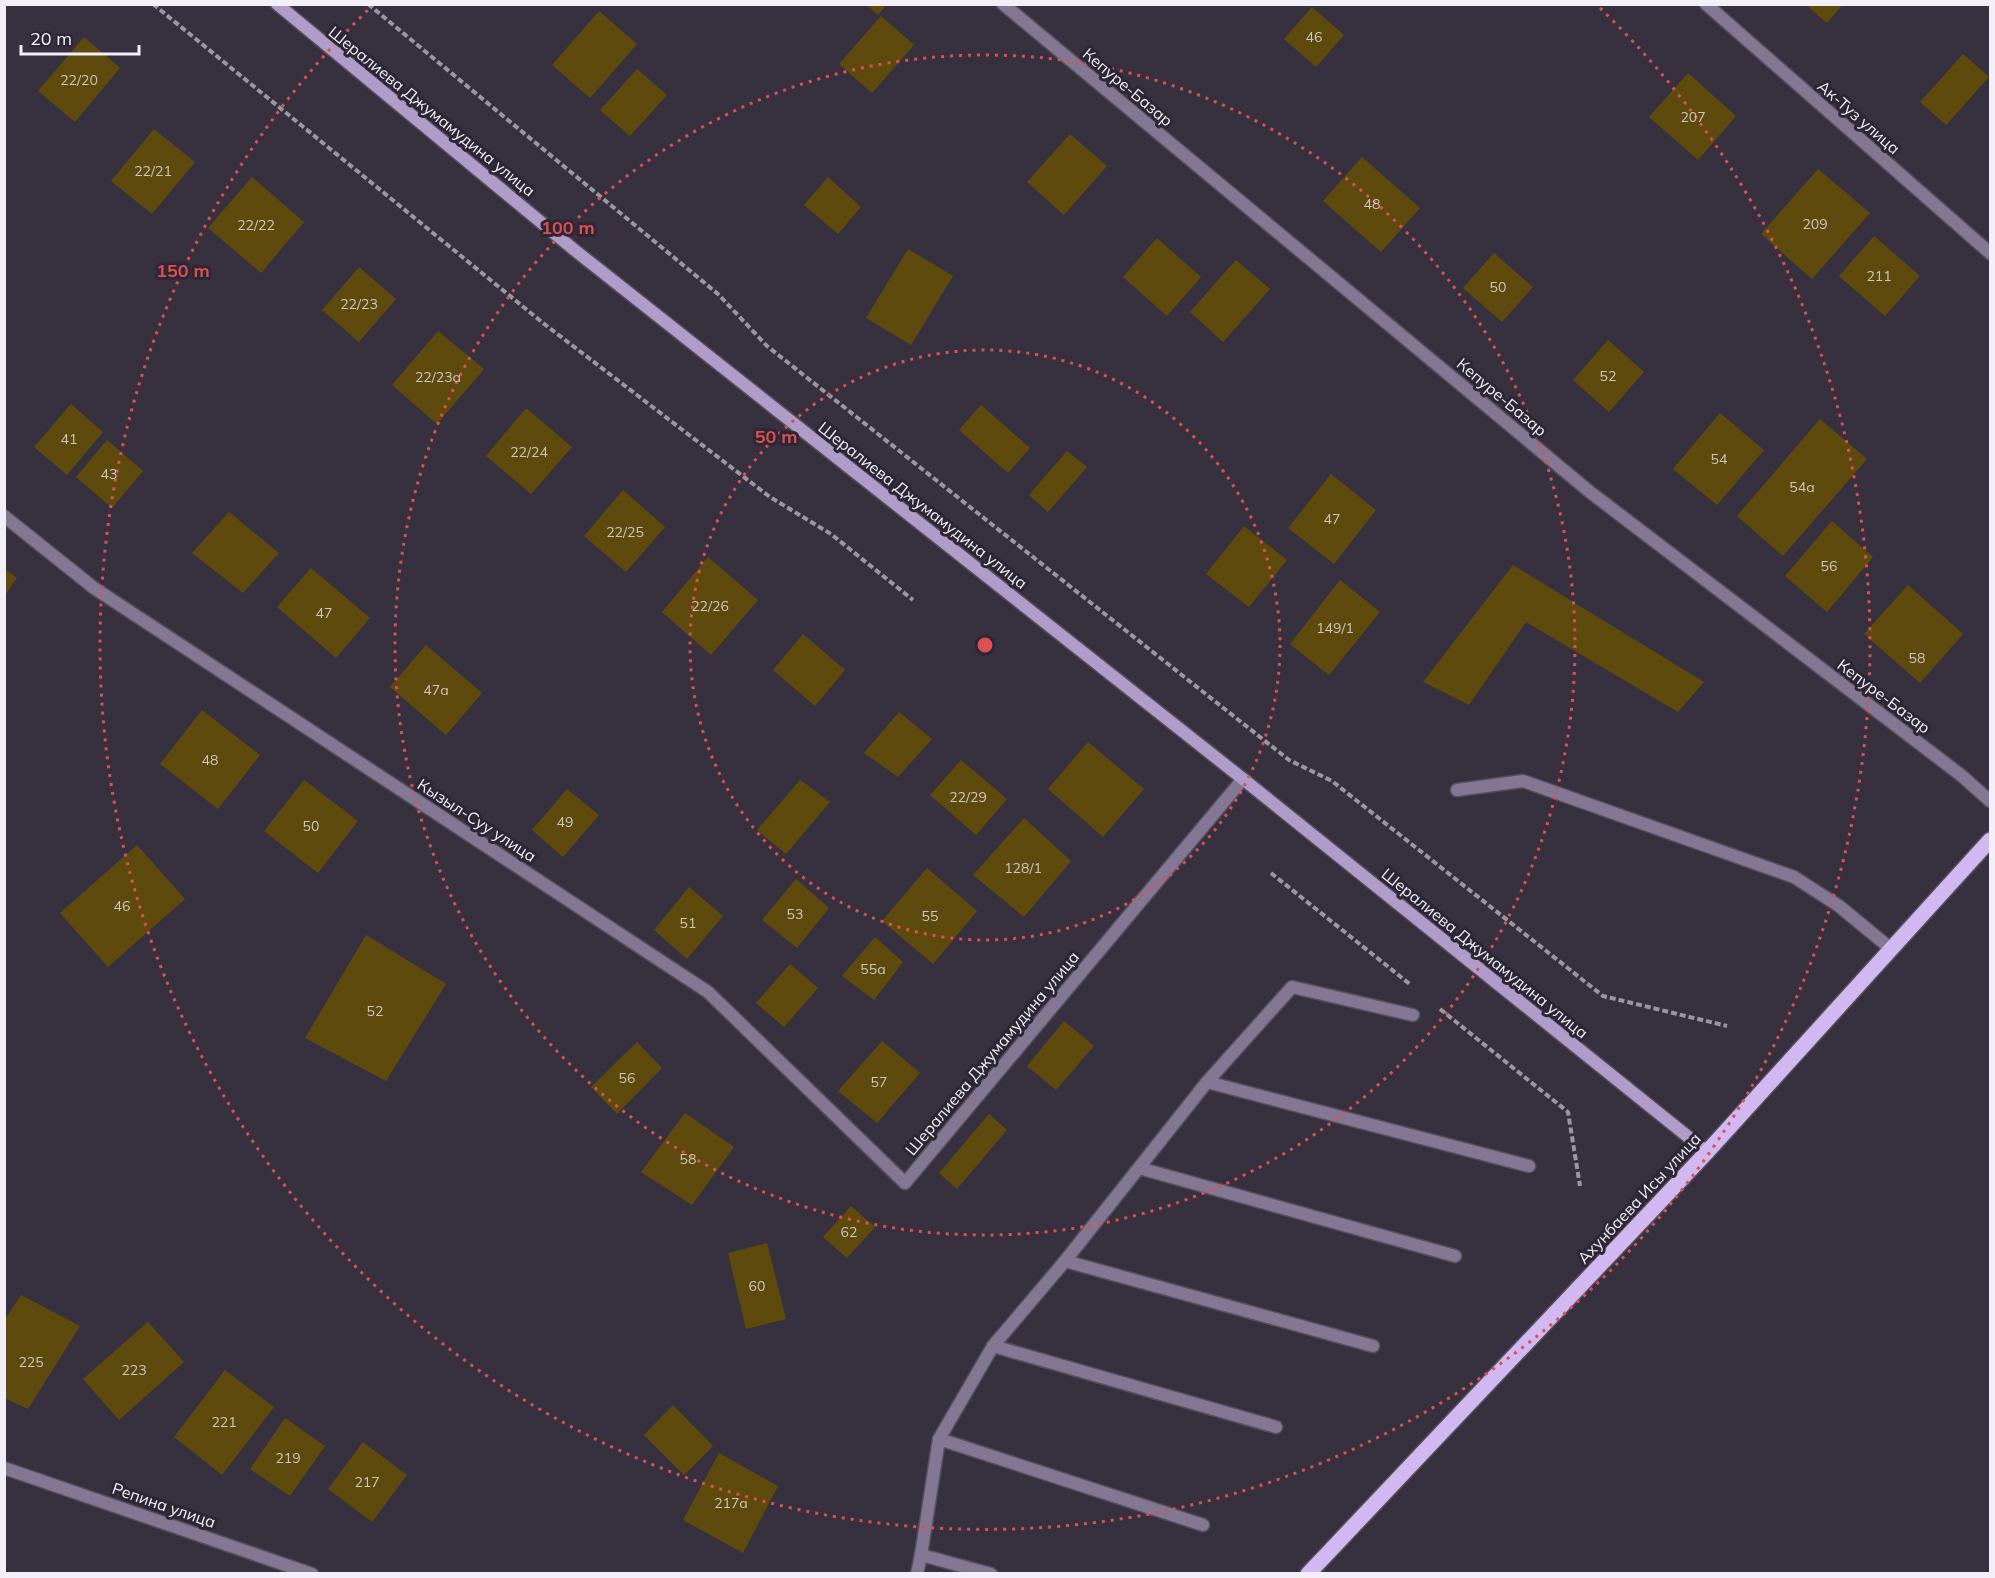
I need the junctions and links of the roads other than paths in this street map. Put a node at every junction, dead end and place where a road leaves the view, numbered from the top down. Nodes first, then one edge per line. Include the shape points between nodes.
1 (277, 4) edge
2 (1003, 4) edge
3 (1706, 4) edge
4 (1990, 254) edge
5 (4, 516) edge
6 (1243, 779) junction
7 (1457, 790) dead end
8 (1990, 801) edge
9 (1990, 840) edge
10 (1890, 948) junction
11 (1413, 1015) dead end
12 (1207, 1082) junction
13 (1707, 1152) junction
14 (1529, 1166) dead end
15 (1139, 1168) junction
16 (906, 1183) joint
17 (1455, 1256) dead end
18 (1065, 1261) junction
19 (993, 1346) junction
20 (1373, 1346) dead end
21 (1276, 1427) dead end
22 (939, 1439) junction
23 (4, 1468) edge
24 (1203, 1525) dead end
25 (921, 1555) junction
26 (312, 1574) edge
27 (917, 1574) edge
28 (991, 1574) edge
29 (1308, 1574) edge

1 - 6 street, Шералиева Джумамудина улица via 577,252
2 - 8 street, Кепуре-Базар via 1590,492
3 - 4 street, Ак-Туз улица
5 - 16 street, Кызыл-Суу улица via 94,588 708,992
6 - 13 street, Шералиева Джумамудина улица
6 - 16 street, Шералиева Джумамудина улица
7 - 10 street via 1523,781 1794,877 1839,906
9 - 10 main road, Ахунбаева Исы улица
10 - 13 main road, Ахунбаева Исы улица
11 - 12 street via 1292,987
12 - 14 street
12 - 15 street
13 - 29 main road, Ахунбаева Исы улица
15 - 17 street
15 - 18 street
18 - 19 street
18 - 20 street
19 - 21 street
19 - 22 street
22 - 24 street
22 - 25 street
23 - 26 street, Репина улица
25 - 27 street
25 - 28 street

